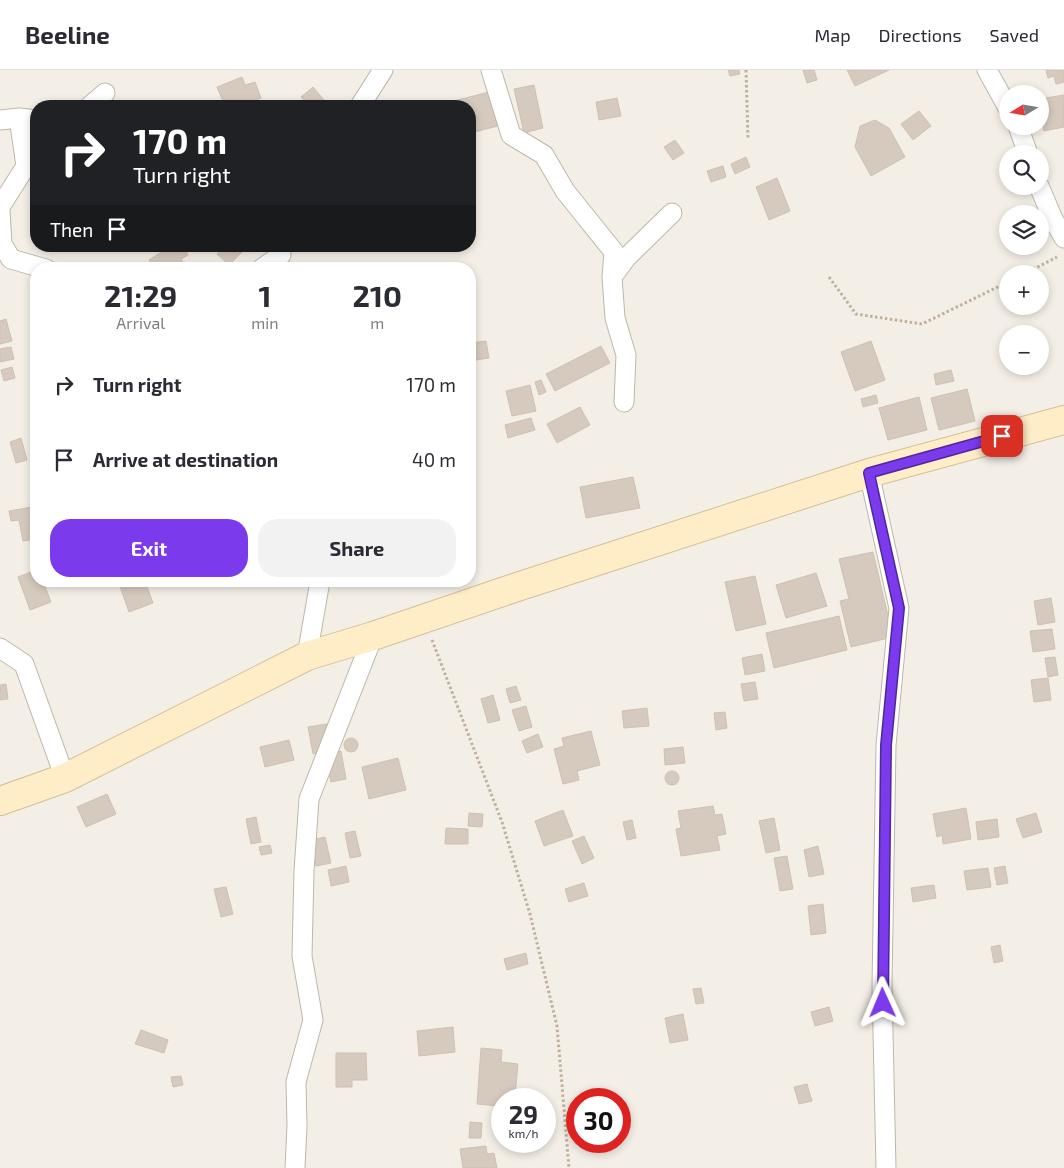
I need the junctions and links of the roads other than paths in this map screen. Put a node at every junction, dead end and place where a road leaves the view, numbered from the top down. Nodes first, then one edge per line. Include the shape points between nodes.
1 (384, 70) edge
2 (491, 70) edge
3 (987, 70) edge
4 (999, 92) edge
5 (105, 93) dead end
6 (97, 100) edge
7 (364, 100) edge
8 (28, 119) edge
9 (0, 120) edge
10 (1043, 195) edge
11 (0, 207) edge
12 (0, 210) edge
13 (672, 213) dead end
14 (1064, 238) edge
15 (30, 264) edge
16 (612, 277) junction
17 (624, 402) dead end
18 (1064, 420) edge
19 (869, 473) junction
20 (319, 587) edge
21 (373, 636) junction
22 (0, 648) edge
23 (307, 656) junction
24 (65, 778) junction
25 (0, 801) edge
26 (295, 1168) edge
27 (886, 1168) edge

1 - 7 street
2 - 16 street via 511,135 544,155 565,191 614,252
3 - 4 street
5 - 6 street
8 - 9 street
8 - 11 street via 26,166
10 - 14 street
12 - 15 street via 2,244 11,259
13 - 16 street via 626,258
16 - 17 street via 615,318 626,356
18 - 19 main road
19 - 21 main road
19 - 27 street via 899,608 886,755 882,986
20 - 23 street
21 - 23 main road
21 - 26 street via 309,799 302,956 313,1020 296,1082
22 - 24 street via 24,664
23 - 24 main road
24 - 25 main road

